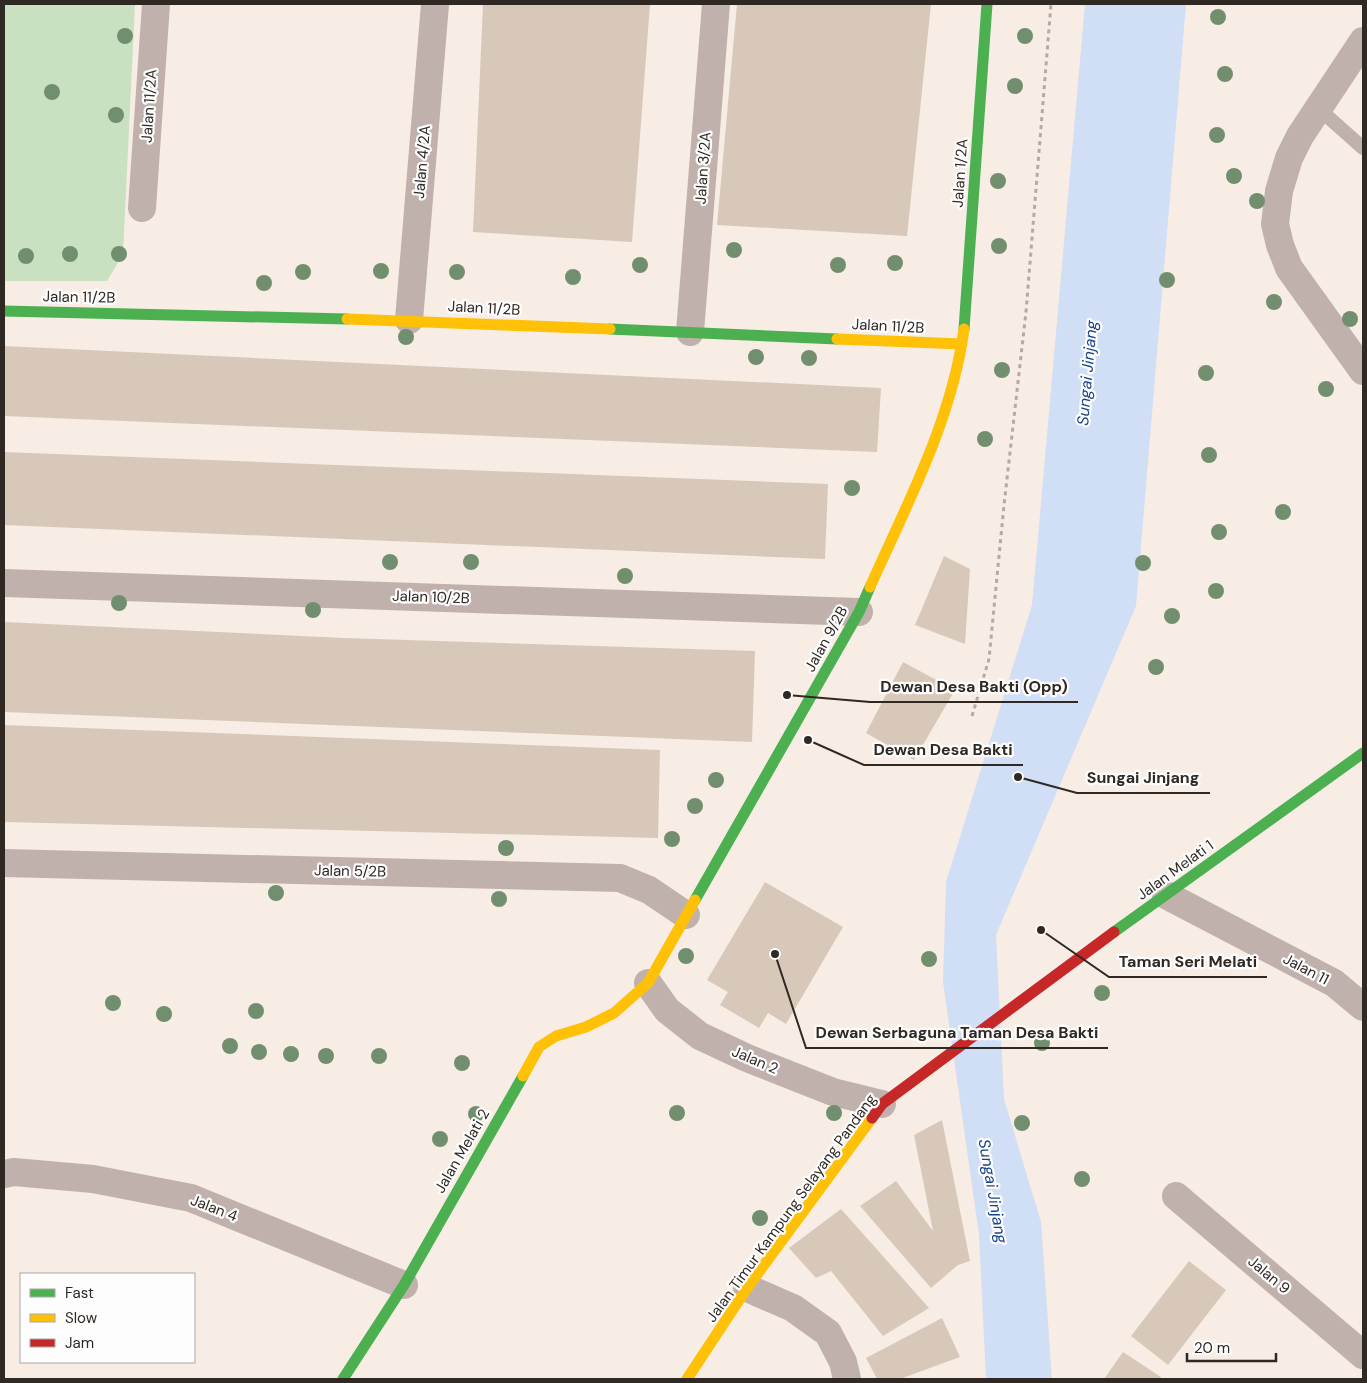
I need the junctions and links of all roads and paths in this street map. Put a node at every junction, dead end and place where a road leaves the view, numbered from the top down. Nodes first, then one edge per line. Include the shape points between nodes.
1 (156, 4) edge
2 (435, 4) edge
3 (716, 4) edge
4 (987, 4) edge
5 (1051, 4) edge
6 (1363, 40) edge
7 (1318, 108) junction
8 (1363, 148) edge
9 (142, 208) dead end
10 (4, 310) edge
11 (409, 320) junction
12 (690, 332) junction
13 (962, 344) junction
14 (1363, 371) edge
15 (4, 583) edge
16 (859, 612) junction
17 (972, 716) dead end
18 (1363, 753) edge
19 (4, 863) edge
20 (1166, 895) junction
21 (686, 915) junction
22 (648, 983) junction
23 (1363, 1006) edge
24 (1005, 1012) joint
25 (882, 1104) junction
26 (9, 1173) edge
27 (1176, 1196) dead end
28 (404, 1285) junction
29 (747, 1288) junction
30 (1363, 1355) edge
31 (343, 1379) edge
32 (687, 1379) edge
33 (847, 1379) edge

1 - 9 street, Jalan 11/2A
2 - 11 street, Jalan 4/2A
3 - 12 street, Jalan 3/2A
4 - 13 street, Jalan 1/2A
5 - 17 path via 1026,312 989,659
6 - 7 street
7 - 8 lane
7 - 14 street via 1288,158 1275,224 1289,268
10 - 11 street, Jalan 11/2B
11 - 12 street, Jalan 11/2B
12 - 13 street, Jalan 11/2B
13 - 16 street, Jalan 9/2B via 943,418
15 - 16 street, Jalan 10/2B
16 - 21 street, Jalan 9/2B
18 - 20 street, Jalan Melati 1
19 - 21 street, Jalan 5/2B via 620,878 649,890
20 - 23 street, Jalan 11 via 1334,983
20 - 24 street, Jalan Melati 1
21 - 22 street, Jalan 9/2B
22 - 25 street, Jalan 2 via 668,1010 700,1036 746,1058 834,1092
22 - 28 street, Jalan Melati 2 via 614,1013 586,1027 556,1036 539,1047
24 - 25 street, Jalan Timur Kampung Selayang Pandang
25 - 29 street, Jalan Timur Kampung Selayang Pandang
26 - 28 street, Jalan 4 via 93,1179 191,1198
27 - 30 street, Jalan 9
28 - 31 street, Jalan Melati 2
29 - 32 street, Jalan Timur Kampung Selayang Pandang
29 - 33 street via 793,1308 828,1334 843,1362

